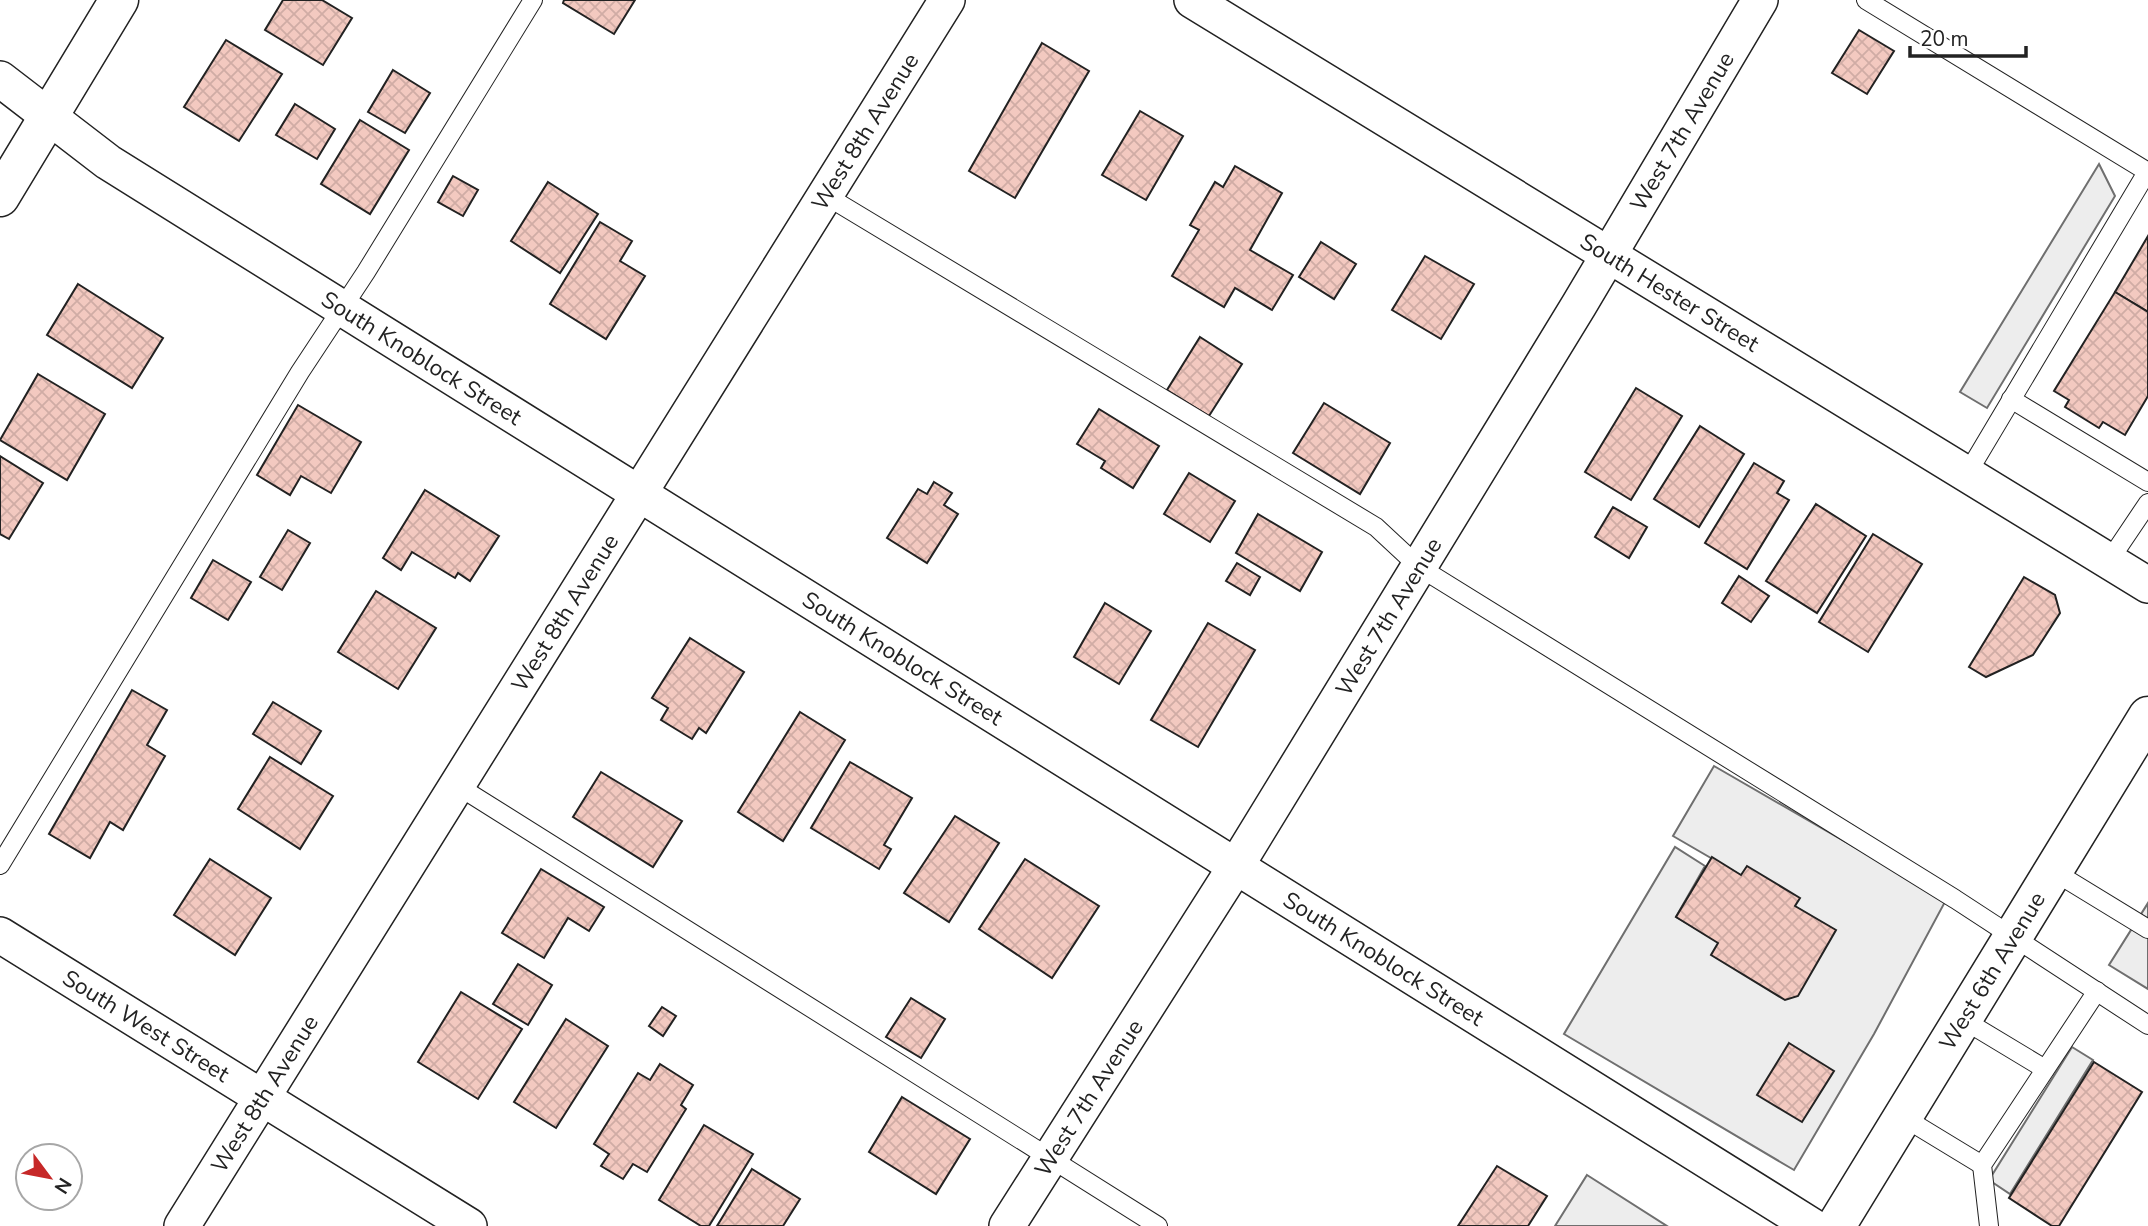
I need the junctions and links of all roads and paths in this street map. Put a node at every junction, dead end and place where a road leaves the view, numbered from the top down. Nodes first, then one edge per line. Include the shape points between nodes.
1 (119, 0) edge
2 (533, 0) edge
3 (947, 0) edge
4 (1192, 0) edge
5 (1760, 0) edge
6 (1866, 0) edge
7 (0, 79) edge
8 (50, 117) junction
9 (2148, 172) edge
10 (825, 195) junction
11 (0, 197) edge
12 (1609, 255) junction
13 (343, 309) junction
14 (2011, 399) junction
15 (1967, 474) junction
16 (2148, 482) edge
17 (639, 494) junction
18 (2148, 503) edge
19 (2109, 561) junction
20 (1419, 567) junction
21 (2148, 584) edge
22 (2148, 716) edge
23 (458, 786) junction
24 (0, 865) edge
25 (1236, 866) junction
26 (2053, 871) junction
27 (2148, 929) edge
28 (0, 935) edge
29 (2013, 937) junction
30 (2097, 991) junction
31 (1962, 1018) junction
32 (2148, 1025) edge
33 (2045, 1069) junction
34 (261, 1097) junction
35 (1903, 1117) junction
36 (1049, 1158) junction
37 (1982, 1165) junction
38 (182, 1226) edge
39 (470, 1226) edge
40 (1007, 1226) edge
41 (1158, 1226) edge
42 (1812, 1226) edge
43 (1836, 1226) edge
44 (1989, 1226) edge

1 - 8 main road
2 - 13 lane
3 - 10 street, West 8th Avenue
4 - 12 street, South Hester Street
5 - 12 street, West 7th Avenue
6 - 9 lane
7 - 8 street, South Knoblock Street
8 - 11 main road
8 - 13 street, South Knoblock Street via 108,162
9 - 14 lane
10 - 17 street, West 8th Avenue
10 - 20 lane via 1376,527
12 - 15 street, South Hester Street
12 - 20 street, West 7th Avenue
13 - 17 street, South Knoblock Street
13 - 24 lane via 299,372
14 - 15 lane
14 - 16 lane
15 - 19 street, South Hester Street
17 - 23 street, West 8th Avenue
17 - 25 street, South Knoblock Street
18 - 19 lane
19 - 21 street, South Hester Street
20 - 25 street, West 7th Avenue
20 - 29 lane
22 - 26 main road, West 6th Avenue
23 - 34 street, West 8th Avenue
23 - 36 lane
25 - 36 street, West 7th Avenue
25 - 42 street, South Knoblock Street
26 - 27 lane
26 - 29 main road, West 6th Avenue
28 - 34 street, South West Street
29 - 30 lane
29 - 31 main road, West 6th Avenue
30 - 32 lane
30 - 33 lane
31 - 33 lane
31 - 35 main road, West 6th Avenue
33 - 37 lane
34 - 38 street, West 8th Avenue
34 - 39 street, South West Street
35 - 37 lane
35 - 43 main road, West 6th Avenue
36 - 40 street, West 7th Avenue
36 - 41 lane
37 - 44 lane

